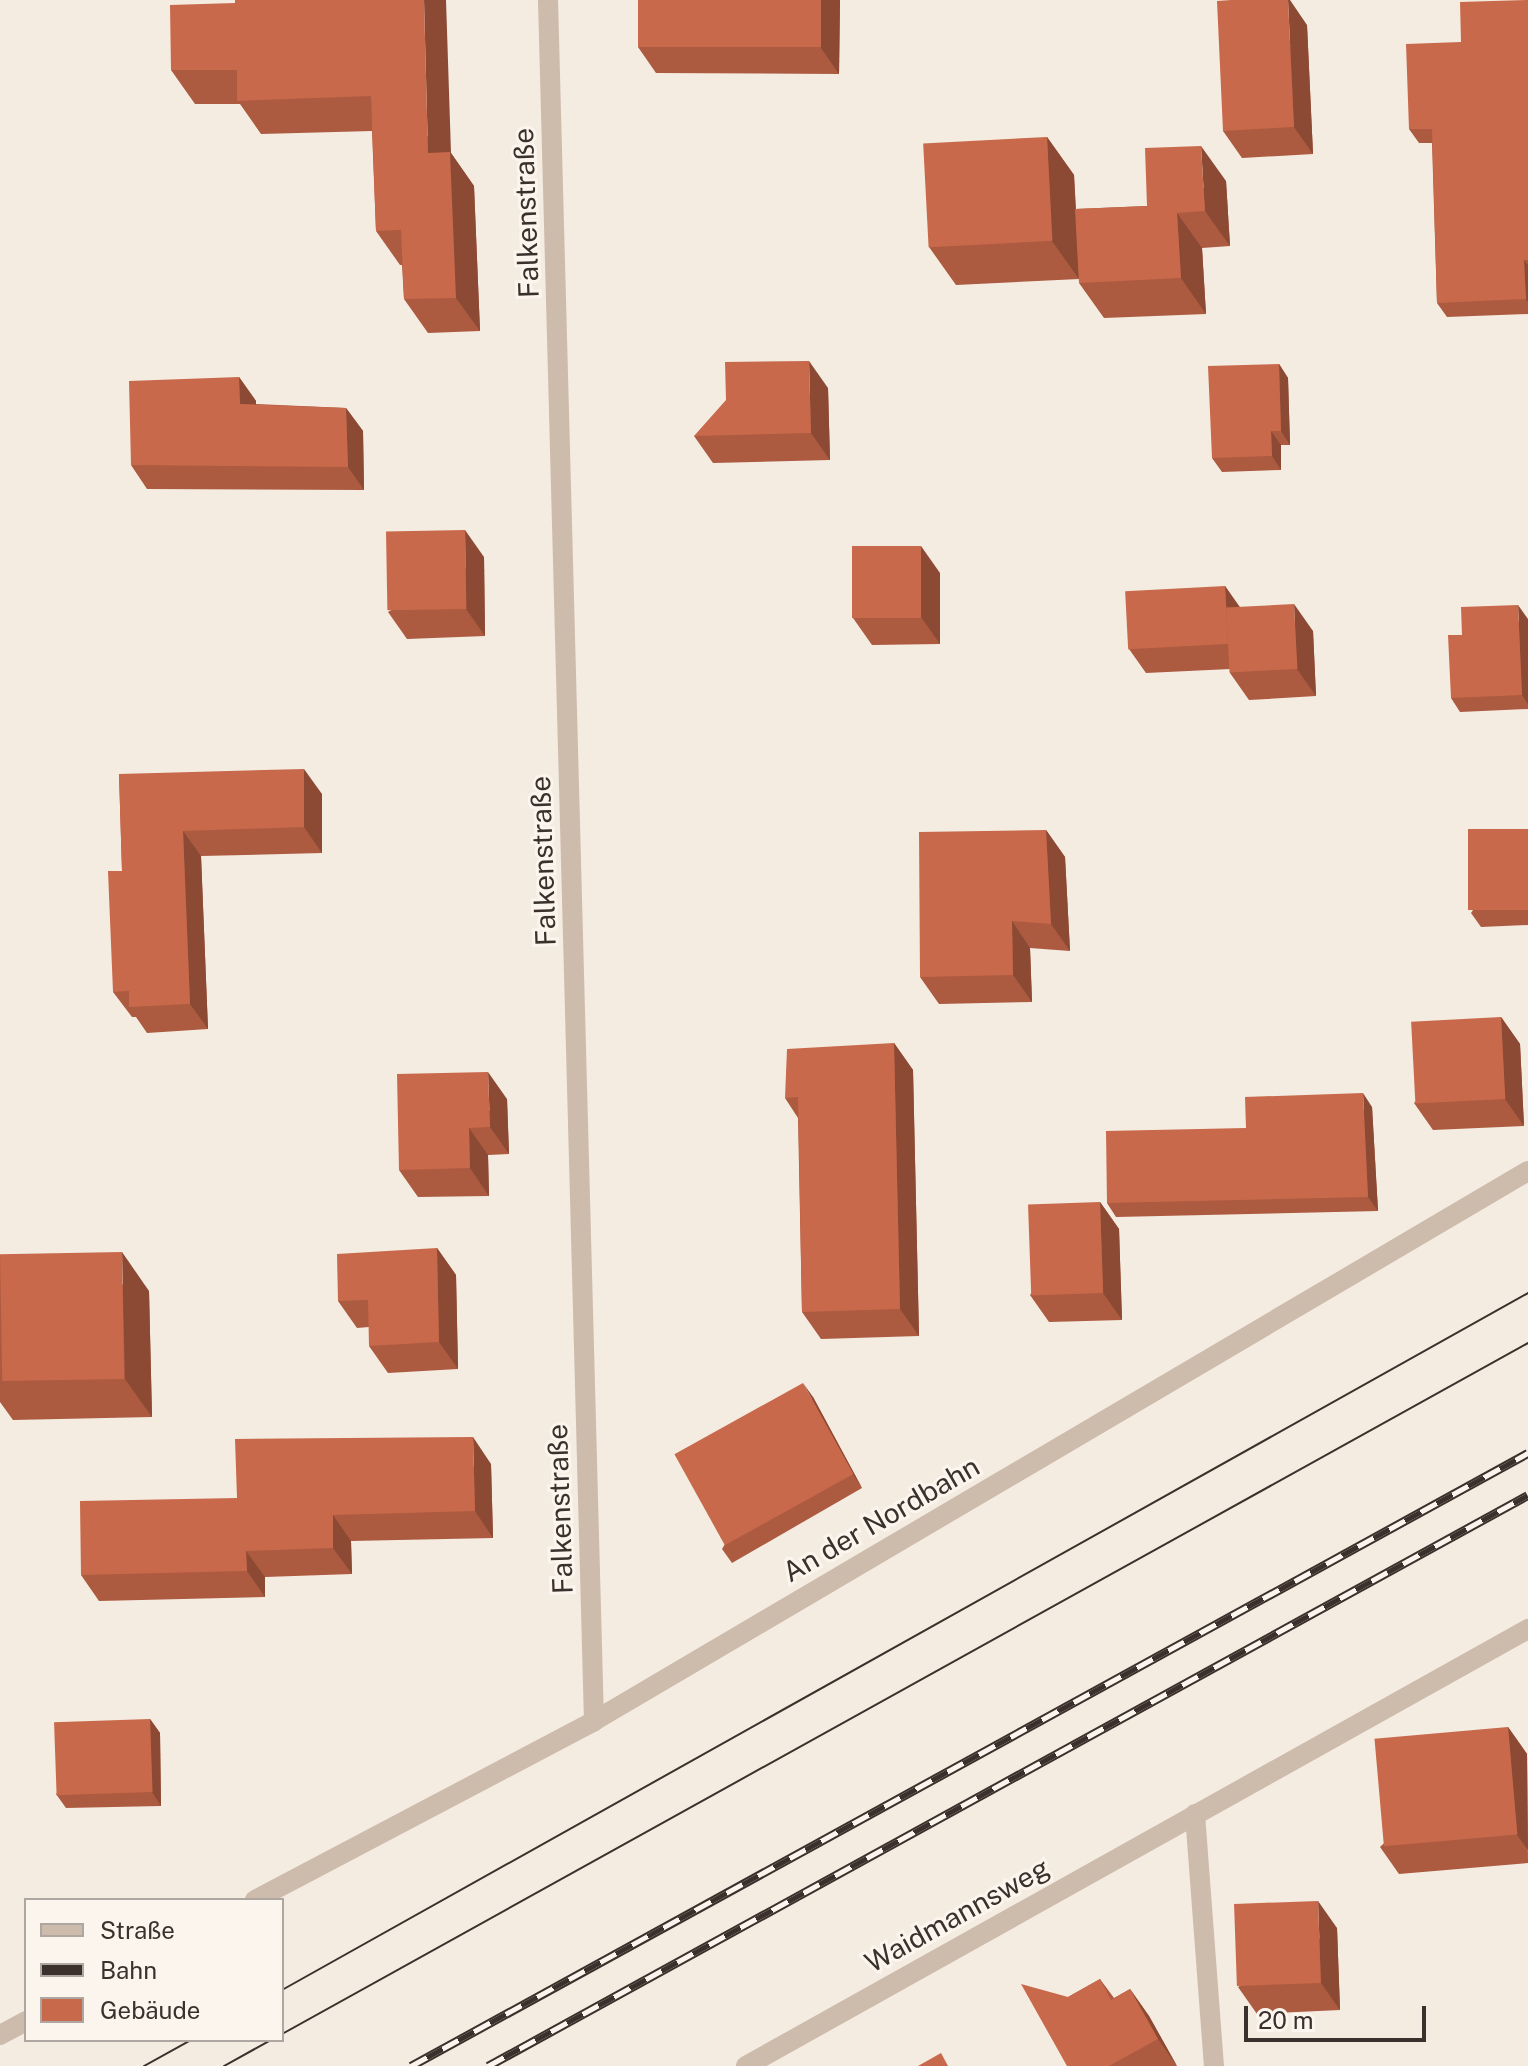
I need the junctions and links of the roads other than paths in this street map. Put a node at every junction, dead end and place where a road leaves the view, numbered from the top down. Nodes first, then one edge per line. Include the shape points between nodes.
1 (548, 0) edge
2 (1528, 1171) edge
3 (1528, 1629) edge
4 (594, 1721) junction
5 (1195, 1814) junction
6 (259, 1898) edge
7 (24, 2022) edge
8 (0, 2035) edge
9 (746, 2066) edge
10 (1214, 2066) edge

1 - 4 street, Falkenstraße
2 - 4 street, An der Nordbahn
3 - 5 street, Waidmannsweg
4 - 6 street, An der Nordbahn
5 - 9 street, Waidmannsweg
5 - 10 street
7 - 8 street

